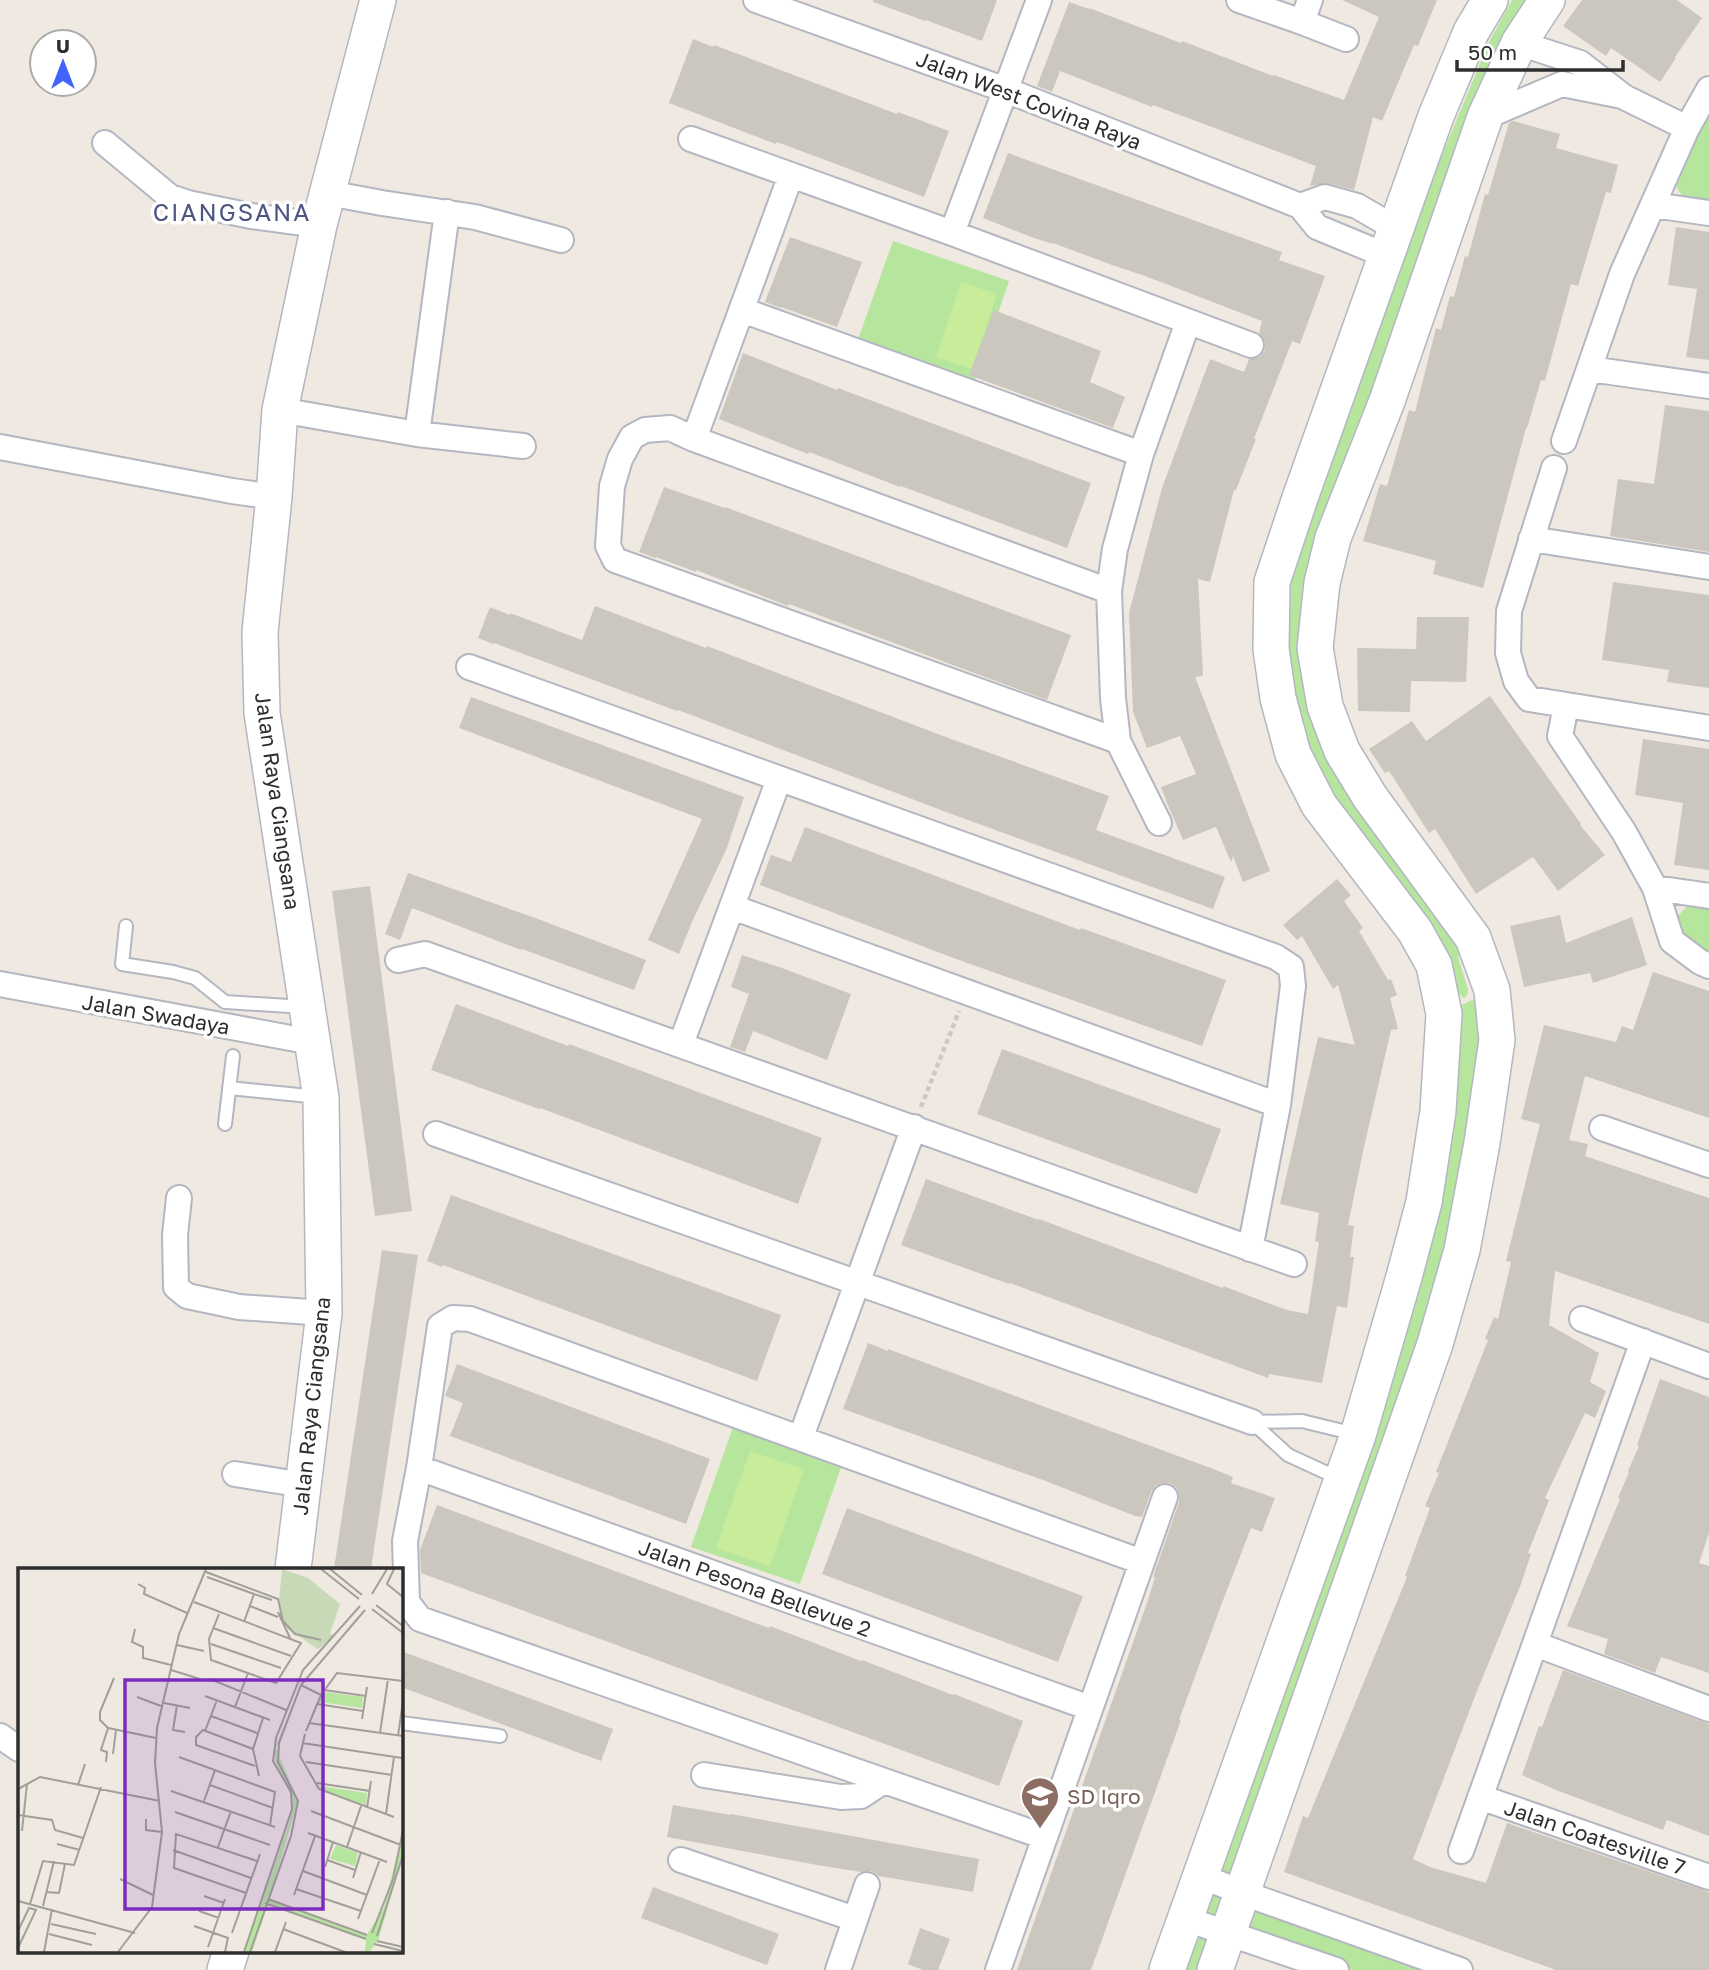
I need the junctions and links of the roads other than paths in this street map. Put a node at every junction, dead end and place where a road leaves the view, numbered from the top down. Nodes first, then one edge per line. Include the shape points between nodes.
1 (378, 0) edge
2 (756, 0) edge
3 (1039, 0) edge
4 (1239, 0) edge
5 (1490, 0) edge
6 (1547, 0) edge
7 (1306, 11) edge
8 (1346, 39) dead end
9 (1519, 43) junction
10 (1709, 89) edge
11 (1006, 90) junction
12 (1624, 97) junction
13 (1485, 117) junction
14 (1688, 128) junction
15 (691, 139) dead end
16 (105, 143) dead end
17 (791, 175) junction
18 (1653, 205) junction
19 (1300, 206) junction
20 (324, 209) junction
21 (447, 212) junction
22 (1709, 213) edge
23 (953, 233) junction
24 (561, 240) dead end
25 (1391, 242) junction
26 (742, 310) junction
27 (1188, 322) junction
28 (1251, 345) dead end
29 (1590, 369) junction
30 (1709, 386) edge
31 (279, 410) junction
32 (416, 434) junction
33 (694, 439) junction
34 (1564, 441) dead end
35 (523, 446) dead end
36 (0, 447) edge
37 (1141, 454) junction
38 (1554, 468) dead end
39 (274, 497) junction
40 (1531, 539) junction
41 (1709, 567) edge
42 (1109, 591) junction
43 (469, 667) dead end
44 (1566, 706) junction
45 (1709, 728) edge
46 (1118, 741) junction
47 (779, 779) junction
48 (1159, 823) dead end
49 (1655, 888) junction
50 (1709, 896) edge
51 (732, 907) junction
52 (126, 926) dead end
53 (398, 960) dead end
54 (1709, 965) edge
55 (0, 984) edge
56 (1492, 990) junction
57 (308, 1008) junction
58 (1444, 1014) junction
59 (312, 1042) junction
60 (681, 1044) junction
61 (233, 1056) dead end
62 (229, 1088) junction
63 (321, 1098) junction
64 (1278, 1105) junction
65 (225, 1124) dead end
66 (914, 1127) junction
67 (1602, 1128) dead end
68 (436, 1134) dead end
69 (1709, 1165) edge
70 (179, 1198) dead end
71 (1250, 1249) junction
72 (1294, 1264) dead end
73 (858, 1283) junction
74 (324, 1314) junction
75 (1582, 1319) dead end
76 (1643, 1341) junction
77 (1709, 1366) edge
78 (1252, 1422) junction
79 (1358, 1435) junction
80 (801, 1437) junction
81 (419, 1468) junction
82 (235, 1474) dead end
83 (1341, 1479) junction
84 (304, 1485) junction
85 (1165, 1497) dead end
86 (1142, 1562) junction
87 (293, 1568) edge
88 (1535, 1644) junction
89 (1090, 1708) junction
90 (1709, 1709) edge
91 (402, 1723) edge
92 (0, 1736) edge
93 (500, 1736) dead end
94 (18, 1748) edge
95 (704, 1775) dead end
96 (882, 1782) junction
97 (1480, 1797) junction
98 (1045, 1837) junction
99 (1461, 1851) dead end
100 (681, 1860) dead end
101 (1201, 1876) junction
102 (1709, 1877) edge
103 (867, 1885) dead end
104 (1243, 1893) junction
105 (855, 1919) junction
106 (1186, 1919) junction
107 (1228, 1933) junction
108 (231, 1952) edge
109 (225, 1970) edge
110 (838, 1970) edge
111 (998, 1970) edge
112 (1167, 1970) edge
113 (1215, 1970) edge
114 (1336, 1970) edge
115 (1460, 1970) edge

1 - 20 street, Jalan Raya Ciangsana
2 - 11 street, Jalan West Covina Raya
3 - 11 street
4 - 7 street
5 - 25 street via 1436,116
6 - 9 street
7 - 8 street
9 - 12 street via 1580,63
9 - 13 street
10 - 14 street
11 - 19 street, Jalan West Covina Raya
11 - 23 street
12 - 13 street via 1562,83
12 - 14 street
13 - 56 street via 1387,401 1333,538 1322,583 1315,648 1325,706 1342,751 1370,797 1473,937
14 - 18 street
15 - 17 street
16 - 20 street via 170,197 188,203 251,216
17 - 23 street
17 - 26 street
18 - 22 street
18 - 29 street via 1622,274
19 - 25 street, Jalan West Covina Raya via 1317,227
19 - 25 street via 1325,197 1357,206
20 - 21 street via 382,203
20 - 31 street, Jalan Raya Ciangsana
21 - 24 street
21 - 32 street
23 - 27 street
25 - 58 street via 1272,582 1271,649 1293,754 1320,805 1415,931 1434,965
26 - 33 street
26 - 37 street
27 - 28 street
27 - 37 street
29 - 30 street
29 - 34 street
31 - 32 street
31 - 39 street, Jalan Raya Ciangsana
32 - 35 street
33 - 42 street
33 - 46 street via 670,428 645,430 632,438 612,486 608,546 615,561
36 - 39 street
37 - 42 street via 1115,549
38 - 40 street
39 - 57 street, Jalan Raya Ciangsana via 260,632 262,713
40 - 41 street
40 - 44 street via 1509,611 1508,653 1516,681 1529,699
42 - 46 street
43 - 47 street
44 - 45 street
44 - 49 street via 1560,736
46 - 48 street
47 - 51 street
47 - 64 street via 1276,957 1291,967 1293,986
49 - 50 street
49 - 54 street via 1672,941
51 - 60 street
51 - 64 street
52 - 57 lane via 122,964 195,978 225,1002
53 - 60 street via 425,954
55 - 59 street, Jalan Swadaya
56 - 58 street
56 - 104 street via 1497,1040 1462,1250 1435,1344
57 - 59 street, Jalan Raya Ciangsana
58 - 79 street via 1438,1111 1424,1202
59 - 63 street, Jalan Raya Ciangsana
60 - 66 street
61 - 62 lane
62 - 63 lane
62 - 65 lane
63 - 74 street, Jalan Raya Ciangsana
64 - 71 street
66 - 71 street
66 - 73 street
67 - 69 street
68 - 73 street
70 - 74 street via 176,1287 187,1296 239,1307
71 - 72 street
73 - 78 street
73 - 80 street
74 - 84 street, Jalan Raya Ciangsana
75 - 76 street
76 - 77 street
76 - 88 street
78 - 79 lane via 1302,1421
78 - 83 lane via 1288,1455
79 - 83 street
80 - 81 street via 470,1319 453,1318 440,1326
80 - 86 street
81 - 89 street, Jalan Pesona Bellevue 2
81 - 96 street via 405,1541 407,1602 420,1619
82 - 84 street
83 - 101 street
84 - 87 street, Jalan Raya Ciangsana
85 - 86 street
86 - 89 street
88 - 90 street
88 - 97 street
89 - 98 street
91 - 93 lane
92 - 94 street
95 - 96 street via 841,1797 861,1796
96 - 98 street
97 - 99 street
97 - 102 street, Jalan Coatesville 7
98 - 111 street
100 - 105 street
101 - 104 street
101 - 106 street
103 - 105 street
104 - 107 street
104 - 115 street
105 - 110 street
106 - 107 street
106 - 112 street
107 - 113 street
107 - 114 street
108 - 109 street

